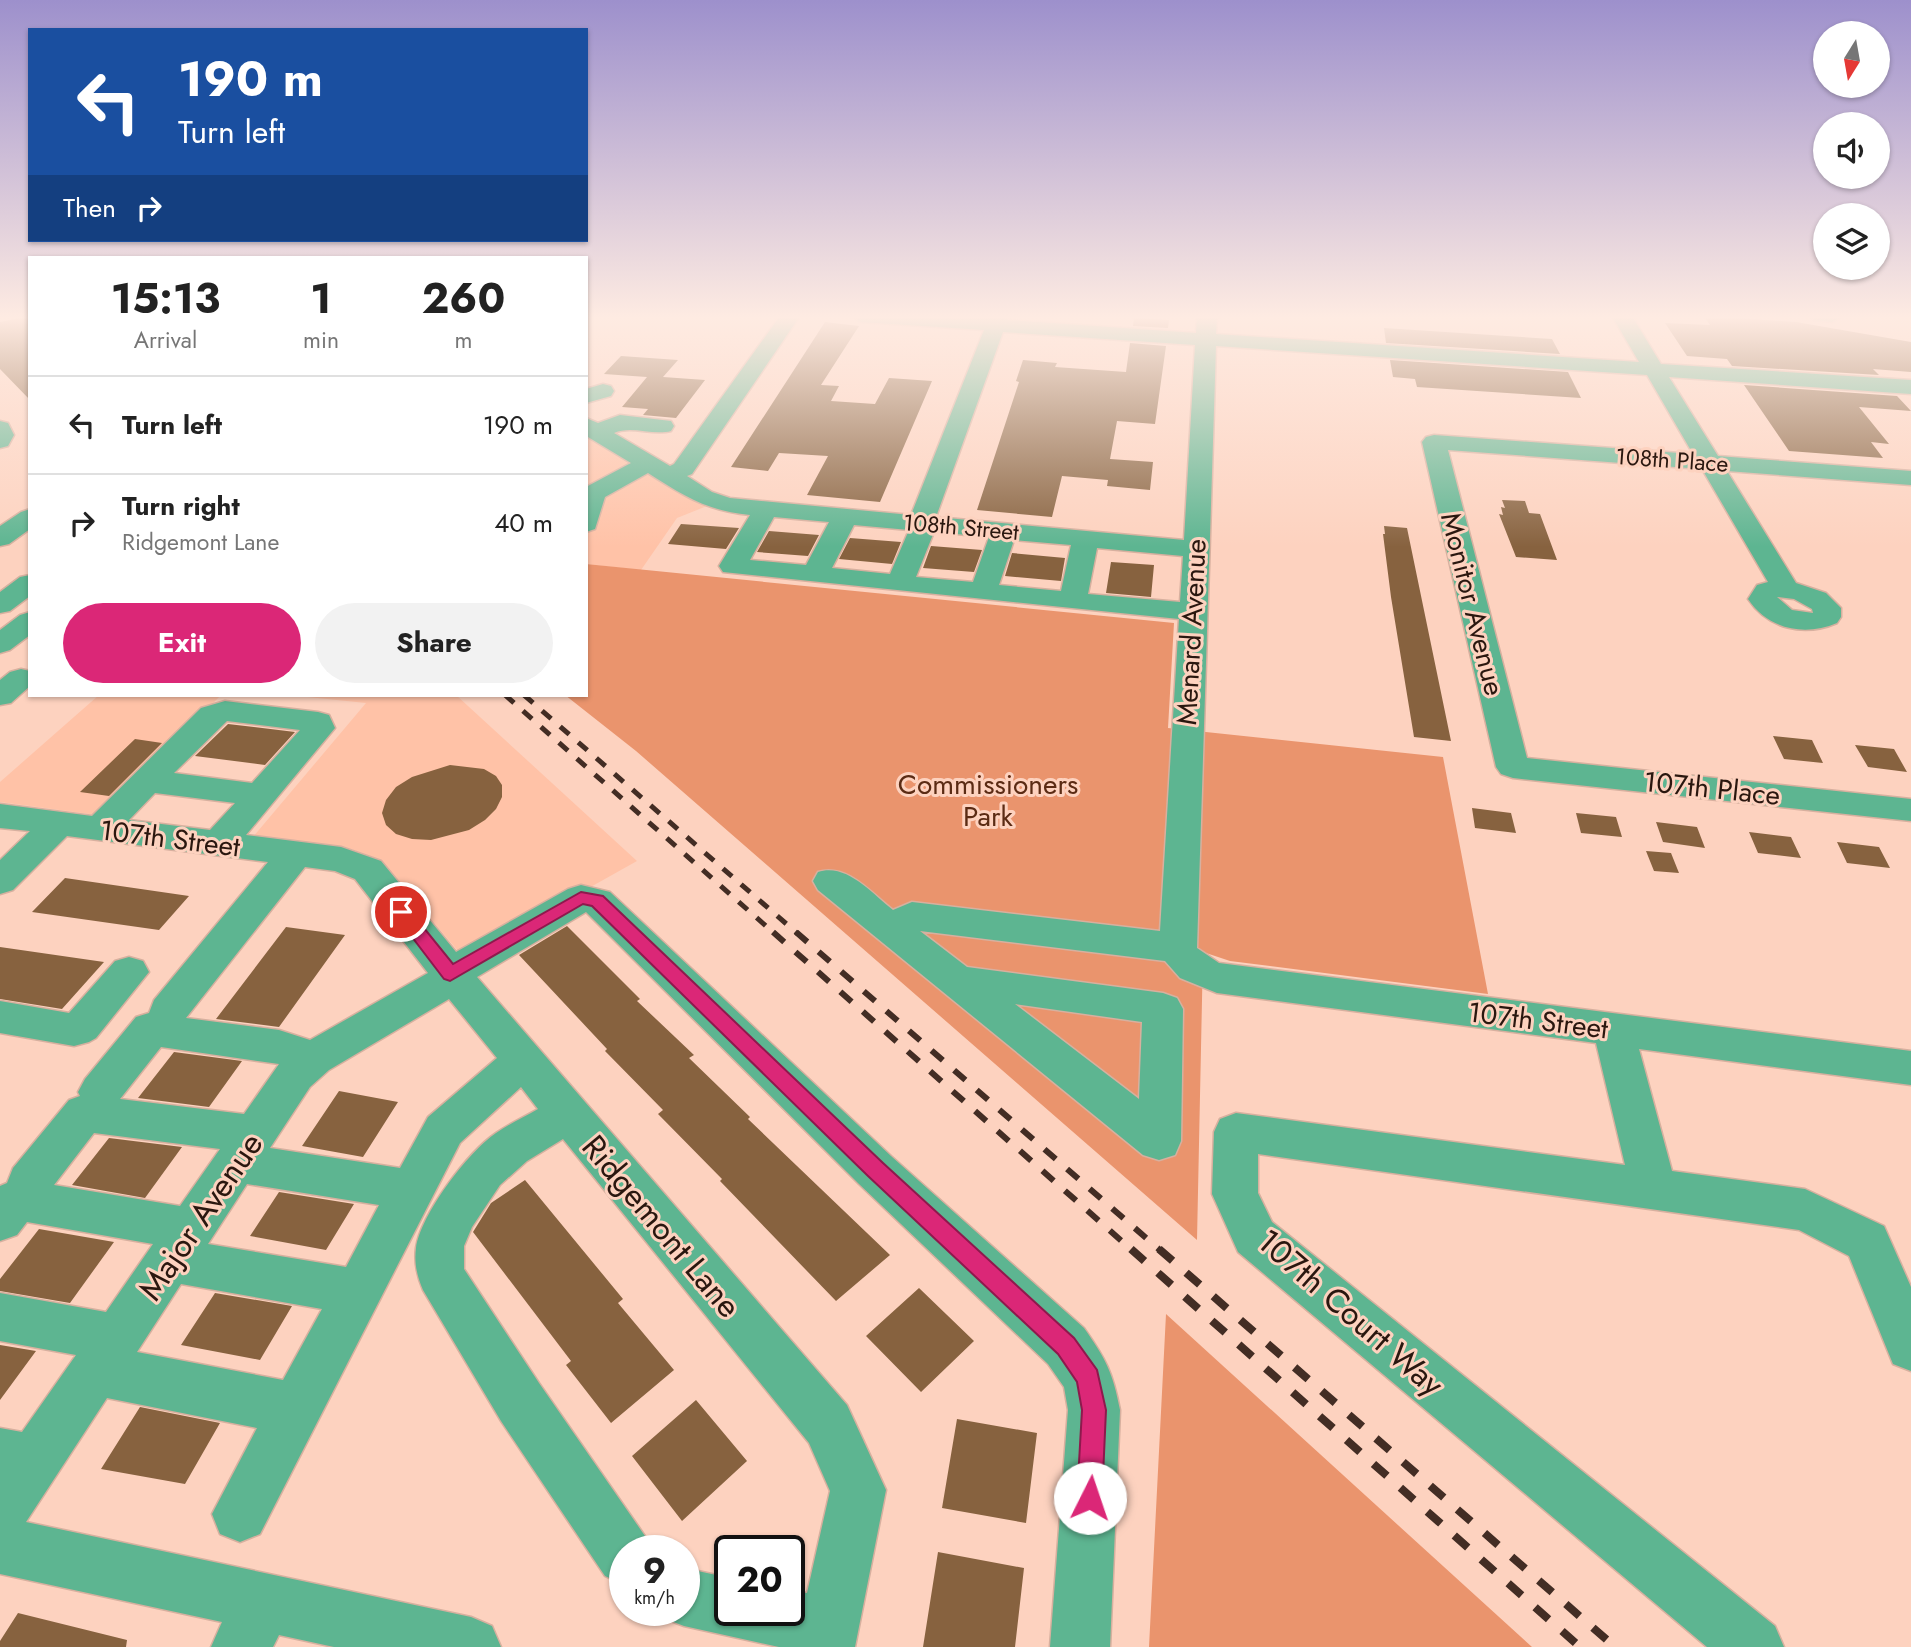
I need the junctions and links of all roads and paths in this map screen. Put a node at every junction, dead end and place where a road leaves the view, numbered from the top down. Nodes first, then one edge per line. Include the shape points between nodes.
1 (736, 393) edge
2 (970, 393) edge
3 (1203, 393) edge
4 (1667, 393) edge
5 (663, 426) dead end
6 (591, 428) edge
7 (1434, 442) joint
8 (1710, 463) junction
9 (659, 469) junction
10 (1911, 478) edge
11 (0, 505) edge
12 (28, 506) edge
13 (766, 509) junction
14 (588, 515) edge
15 (845, 516) junction
16 (28, 518) edge
17 (922, 524) junction
18 (1004, 531) junction
19 (0, 538) edge
20 (1085, 539) junction
21 (1195, 549) junction
22 (28, 559) edge
23 (816, 575) junction
24 (0, 580) edge
25 (900, 583) junction
26 (28, 584) edge
27 (1786, 589) dead end
28 (983, 592) junction
29 (1073, 601) junction
30 (0, 605) edge
31 (1192, 612) junction
32 (28, 623) edge
33 (0, 645) edge
34 (28, 649) edge
35 (1513, 766) joint
36 (148, 781) junction
37 (261, 795) junction
38 (1911, 810) edge
39 (0, 816) edge
40 (59, 824) junction
41 (100, 829) junction
42 (218, 844) junction
43 (318, 856) junction
44 (0, 881) edge
45 (831, 881) dead end
46 (891, 929) junction
47 (1178, 948) junction
48 (128, 972) dead end
49 (452, 976) junction
50 (954, 980) junction
51 (169, 1011) dead end
52 (0, 1017) edge
53 (1613, 1030) junction
54 (314, 1058) junction
55 (524, 1061) junction
56 (1911, 1068) edge
57 (100, 1092) dead end
58 (568, 1114) junction
59 (246, 1148) junction
60 (29, 1182) dead end
61 (1653, 1187) junction
62 (412, 1190) junction
63 (0, 1220) edge
64 (180, 1245) junction
65 (358, 1292) junction
66 (0, 1317) edge
67 (1911, 1346) edge
68 (106, 1354) junction
69 (296, 1409) junction
70 (17, 1458) edge
71 (0, 1511) edge
72 (240, 1514) dead end
73 (611, 1535) edge
74 (0, 1545) edge
75 (253, 1625) edge
76 (792, 1626) edge
77 (827, 1637) edge
78 (471, 1647) edge
79 (1080, 1647) edge
80 (1754, 1647) edge

1 - 9 street via 682,469
2 - 17 street
3 - 21 street, Menard Avenue
4 - 8 street
5 - 6 street via 620,422
6 - 9 street, 108th Street
7 - 8 street, 108th Place
7 - 35 street, Monitor Avenue
8 - 10 street, 108th Place
8 - 27 street
9 - 13 street, 108th Street via 727,505
9 - 14 street via 623,475 593,494
11 - 12 street
13 - 15 street, 108th Street
13 - 23 street via 733,566
15 - 17 street, 108th Street
15 - 23 street
16 - 19 street
17 - 18 street, 108th Street
17 - 25 street
18 - 20 street, 108th Street
18 - 28 street
20 - 21 street, 108th Street
20 - 29 street
21 - 31 street, Menard Avenue
22 - 24 street
23 - 25 street
25 - 28 street
26 - 30 street
28 - 29 street
29 - 31 street
31 - 47 street, Menard Avenue
32 - 33 street
33 - 34 street
35 - 38 street, 107th Place
36 - 37 street
36 - 37 street via 218,712 318,722 319,728
36 - 41 street
37 - 42 street
39 - 40 street, 107th Street
40 - 41 street, 107th Street
40 - 44 street
41 - 42 street, 107th Street
42 - 43 street, 107th Street
43 - 49 street, Ridgemont Lane via 368,870
43 - 51 street
45 - 46 street
46 - 47 street via 912,915
46 - 50 street
47 - 53 street, 107th Street via 1194,969 1217,978
48 - 52 street via 74,1030
49 - 54 street, Major Avenue
49 - 55 street, Ridgemont Lane
49 - 79 street, Major Avenue via 581,898 597,901 875,1170 1066,1346 1088,1378 1094,1410
50 - 50 street via 965,988 1159,1141 1163,1009
53 - 56 street, 107th Street
53 - 61 street
54 - 57 street via 279,1047 151,1029
54 - 59 street, Major Avenue via 295,1075
55 - 58 street, Ridgemont Lane
55 - 62 street via 444,1130
58 - 73 street via 511,1147 484,1171 454,1214 440,1245 440,1274
58 - 77 street, Ridgemont Lane via 828,1424 858,1490
59 - 60 street via 84,1113
59 - 62 street
59 - 64 street, Major Avenue
61 - 67 street, 107th Court Way via 1805,1210 1867,1241
61 - 80 street, 107th Court Way via 1236,1132 1235,1194 1255,1237
62 - 65 street
63 - 64 street via 17,1200
64 - 65 street
64 - 68 street, Major Avenue
65 - 69 street
66 - 68 street
68 - 69 street
68 - 70 street, Major Avenue
69 - 72 street
70 - 71 street, Major Avenue
74 - 75 street
75 - 78 street
76 - 77 street

